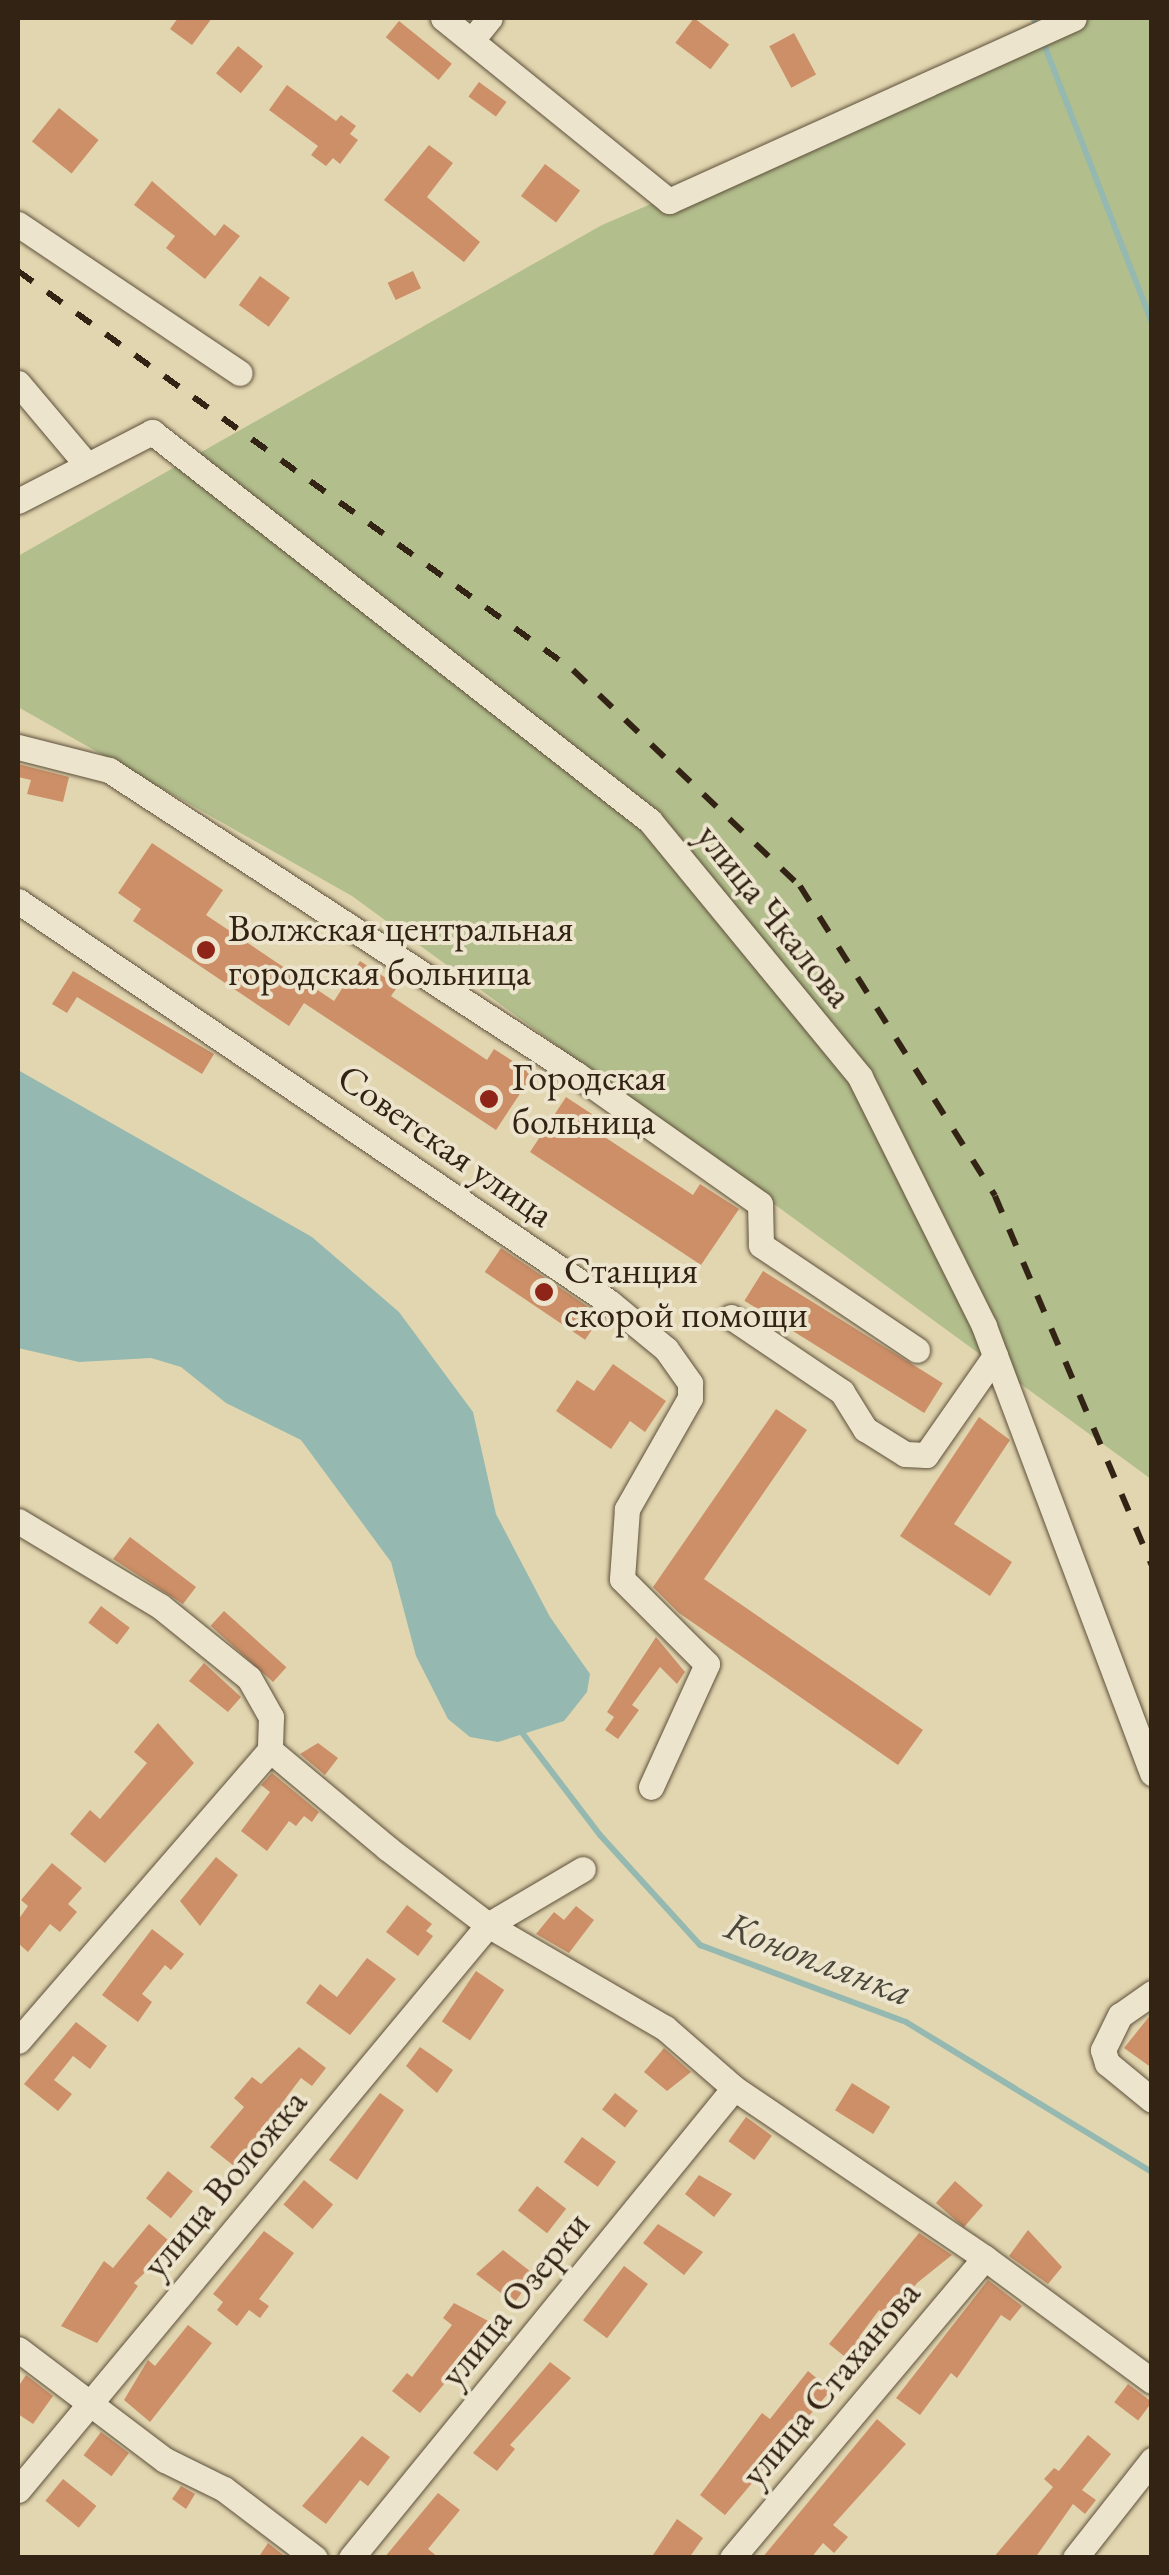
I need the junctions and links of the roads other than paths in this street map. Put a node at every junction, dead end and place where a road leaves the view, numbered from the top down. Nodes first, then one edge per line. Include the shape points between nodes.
1 (443, 18) edge
2 (490, 18) edge
3 (1074, 18) edge
4 (472, 40) junction
5 (18, 224) edge
6 (240, 372) dead end
7 (18, 384) edge
8 (86, 466) junction
9 (18, 500) edge
10 (18, 747) edge
11 (18, 901) edge
12 (731, 1317) dead end
13 (916, 1350) dead end
14 (995, 1356) junction
15 (18, 1521) edge
16 (270, 1750) junction
17 (1152, 1774) edge
18 (651, 1786) dead end
19 (583, 1869) dead end
20 (488, 1925) junction
21 (1152, 1993) edge
22 (18, 2041) edge
23 (734, 2088) junction
24 (1152, 2100) edge
25 (985, 2258) junction
26 (18, 2350) edge
27 (1152, 2381) edge
28 (91, 2400) junction
29 (1152, 2460) edge
30 (18, 2490) edge
31 (315, 2558) edge
32 (352, 2558) edge
33 (732, 2558) edge
34 (1075, 2558) edge

1 - 4 street
2 - 4 street
3 - 4 street via 669,201
5 - 6 street
7 - 8 street
8 - 9 street, улица Чкалова
8 - 14 street, улица Чкалова via 152,432 650,821 860,1077
10 - 13 street via 110,770 576,1074 760,1204 761,1245
11 - 18 street, Советская улица via 609,1302 666,1349 690,1383 690,1398 627,1509 622,1579 708,1664
12 - 14 street via 842,1392 865,1429 905,1454 926,1455
14 - 17 street, улица Чкалова
15 - 16 street via 160,1606 249,1678 271,1717
16 - 20 street
16 - 22 street
19 - 20 street
20 - 23 street via 665,2028
20 - 28 street, улица Воложка
21 - 24 street via 1120,2016 1103,2050 1107,2062
23 - 25 street
23 - 32 street, улица Озерки
25 - 27 street
25 - 33 street, улица Стаханова
26 - 28 street
28 - 30 street, улица Воложка
28 - 31 street via 165,2460 224,2489
29 - 34 street

